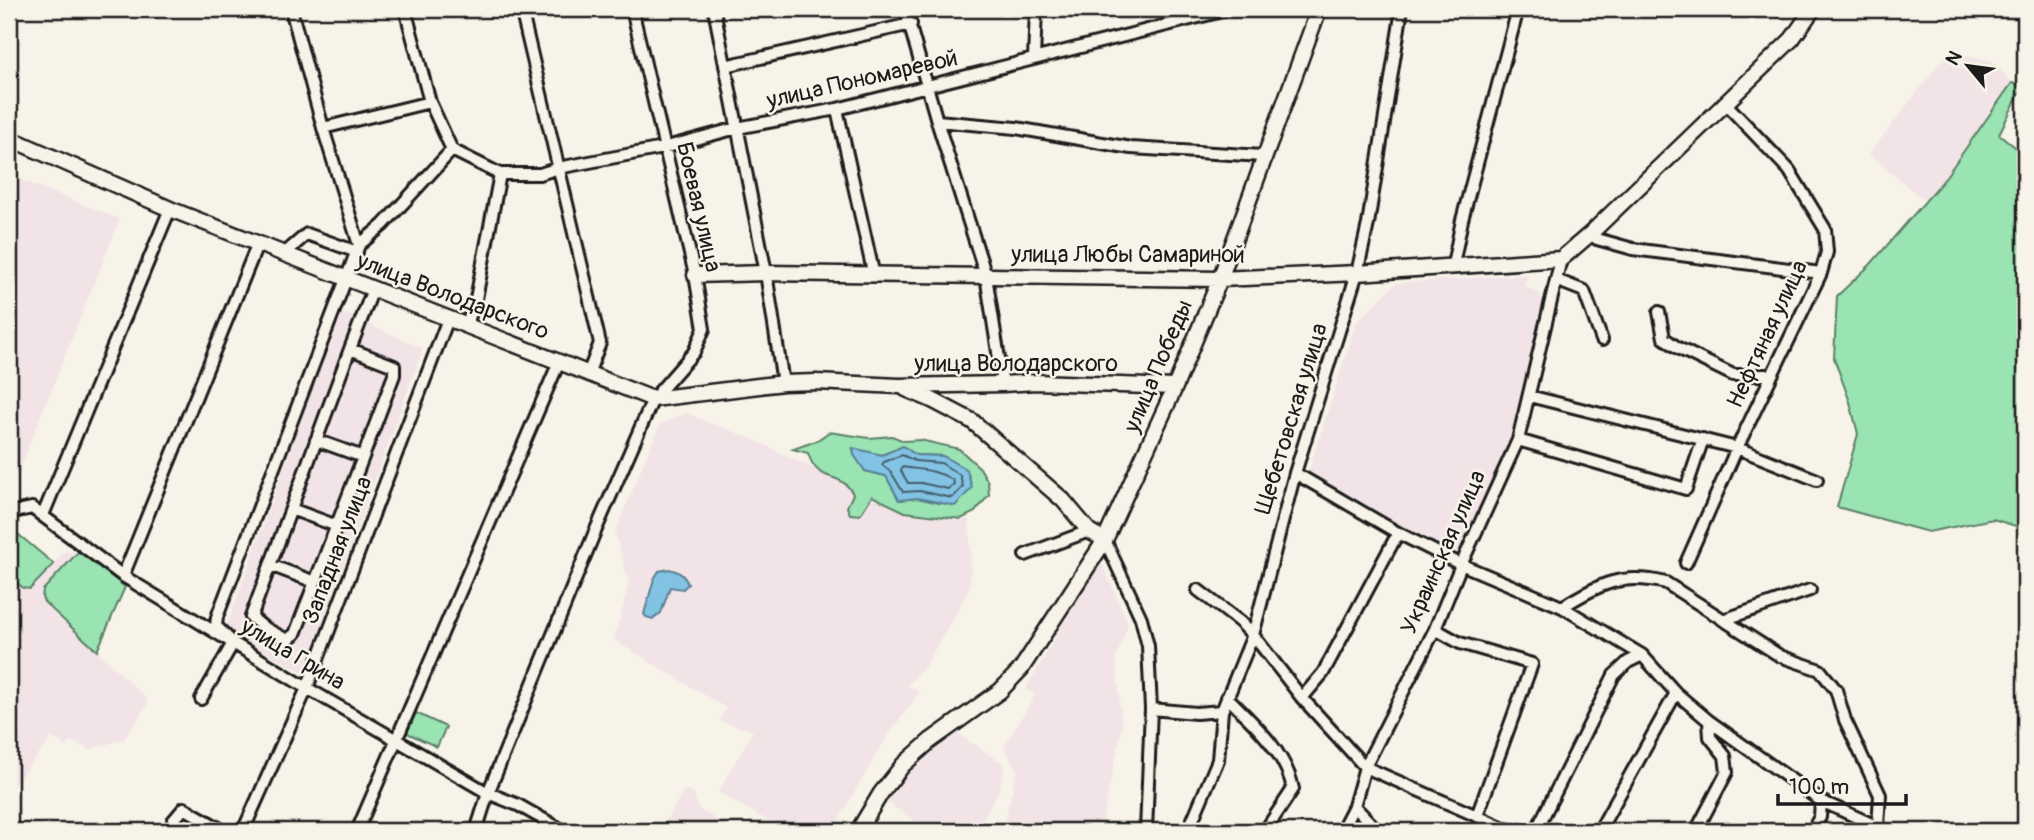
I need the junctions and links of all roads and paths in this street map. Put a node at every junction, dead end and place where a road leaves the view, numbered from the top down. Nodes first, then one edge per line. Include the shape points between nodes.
1 (290, 9) edge
2 (409, 9) edge
3 (521, 9) edge
4 (632, 9) edge
5 (714, 9) edge
6 (905, 9) edge
7 (1036, 9) edge
8 (1230, 9) edge
9 (1319, 9) edge
10 (1402, 9) edge
11 (1518, 9) edge
12 (1813, 9) edge
13 (911, 24) junction
14 (1034, 59) junction
15 (725, 66) junction
16 (929, 87) junction
17 (430, 102) junction
18 (1725, 103) junction
19 (836, 109) junction
20 (937, 121) junction
21 (323, 128) junction
22 (737, 128) junction
23 (9, 138) edge
24 (663, 148) junction
25 (452, 150) junction
26 (1263, 156) junction
27 (558, 168) junction
28 (500, 174) junction
29 (170, 209) junction
30 (1590, 234) junction
31 (257, 243) junction
32 (358, 248) junction
33 (285, 253) junction
34 (1561, 259) junction
35 (1453, 265) junction
36 (766, 273) junction
37 (1357, 273) junction
38 (1821, 274) junction
39 (695, 275) junction
40 (874, 276) junction
41 (986, 276) junction
42 (347, 279) junction
43 (1220, 279) junction
44 (1556, 280) junction
45 (373, 289) junction
46 (1659, 312) dead end
47 (447, 319) junction
48 (466, 325) junction
49 (1602, 340) dead end
50 (350, 349) junction
51 (559, 362) junction
52 (589, 374) junction
53 (1772, 375) junction
54 (783, 383) junction
55 (1003, 384) junction
56 (899, 386) junction
57 (1175, 387) junction
58 (1529, 396) junction
59 (653, 399) junction
60 (1703, 439) junction
61 (316, 440) junction
62 (1518, 440) junction
63 (1737, 448) junction
64 (363, 457) junction
65 (1295, 473) junction
66 (1817, 480) dead end
67 (291, 509) junction
68 (9, 513) edge
69 (43, 515) junction
70 (337, 526) junction
71 (1089, 531) junction
72 (1398, 533) junction
73 (1105, 540) junction
74 (1025, 555) dead end
75 (1686, 563) dead end
76 (270, 565) junction
77 (1461, 565) junction
78 (123, 576) junction
79 (315, 582) junction
80 (1198, 590) dead end
81 (1810, 590) dead end
82 (1562, 607) junction
83 (1723, 620) junction
84 (1435, 629) junction
85 (1252, 635) junction
86 (233, 643) junction
87 (1642, 655) junction
88 (307, 688) junction
89 (1676, 693) junction
90 (1227, 697) junction
91 (1302, 698) junction
92 (201, 699) dead end
93 (1151, 709) junction
94 (1222, 711) junction
95 (1709, 721) junction
96 (396, 738) junction
97 (1365, 767) junction
98 (488, 793) junction
99 (1821, 801) junction
100 (1354, 806) junction
101 (1477, 816) junction
102 (1820, 817) junction
103 (1883, 829) edge
104 (170, 831) edge
105 (224, 831) edge
106 (243, 831) edge
107 (357, 831) edge
108 (475, 831) edge
109 (564, 831) edge
110 (858, 831) edge
111 (1146, 831) edge
112 (1188, 831) edge
113 (1265, 831) edge
114 (1341, 831) edge
115 (1378, 831) edge
116 (1511, 831) edge
117 (1536, 831) edge
118 (1599, 831) edge
119 (1696, 831) edge
120 (1812, 831) edge
121 (1822, 831) edge

1 - 21 street
2 - 17 street
3 - 27 street
4 - 24 street, Боевая улица
5 - 15 street
6 - 13 street
7 - 14 street
8 - 14 street, улица Пономаревой
9 - 26 main road, улица Победы
10 - 37 street, Щебетовская улица
11 - 35 street
12 - 18 main road via 1792,39
13 - 15 street
13 - 16 street
14 - 16 street, улица Пономаревой
15 - 22 street
16 - 19 street, улица Пономаревой
16 - 20 street
17 - 21 street
17 - 25 street
18 - 30 main road
18 - 38 street, Нефтяная улица via 1789,170 1825,229 1828,252
19 - 22 street, улица Пономаревой
19 - 40 street
20 - 26 street via 1016,128 1131,148
20 - 41 street
21 - 32 street
22 - 24 street, улица Пономаревой
22 - 36 street
23 - 29 main road, улица Володарского
24 - 27 street, улица Пономаревой
24 - 39 street, Боевая улица
25 - 28 street
25 - 32 street
26 - 43 main road, улица Победы
27 - 28 street, улица Пономаревой via 540,174
27 - 52 street via 600,343
28 - 48 street via 475,304
29 - 31 main road, улица Володарского
29 - 69 street
30 - 34 main road
30 - 38 street via 1633,249
31 - 33 main road, улица Володарского
31 - 78 street
32 - 33 street via 307,234
32 - 42 street
33 - 42 main road, улица Володарского
34 - 35 main road, улица Любы Самариной
34 - 44 street, Украинская улица
35 - 37 main road, улица Любы Самариной
36 - 39 main road, улица Любы Самариной
36 - 40 main road, улица Любы Самариной
36 - 54 street
37 - 43 main road, улица Любы Самариной
37 - 65 street, Щебетовская улица
38 - 53 street, Нефтяная улица
39 - 59 street, Боевая улица via 705,329 694,352
40 - 41 main road, улица Любы Самариной
41 - 43 main road, улица Любы Самариной
41 - 55 street
42 - 45 main road, улица Володарского
42 - 86 street via 217,617 216,626
43 - 57 main road, улица Победы
44 - 49 street via 1584,291
44 - 58 street, Украинская улица
45 - 47 main road, улица Володарского
45 - 50 street
46 - 53 street via 1664,338 1678,348 1733,375
47 - 48 main road, улица Володарского
47 - 88 street, Западная улица
48 - 51 main road, улица Володарского
50 - 61 street
50 - 64 street via 394,366
51 - 52 main road, улица Володарского
51 - 96 street
52 - 59 main road, улица Володарского
53 - 63 street, Нефтяная улица
54 - 56 main road, улица Володарского
54 - 59 main road, улица Володарского
55 - 56 main road, улица Володарского
55 - 57 main road, улица Володарского
56 - 71 main road, улица Володарского via 972,421 1063,500
57 - 73 main road, улица Победы
58 - 60 street
58 - 62 street, Украинская улица
59 - 98 street, Боевая улица
60 - 62 street via 1686,489
60 - 63 street
61 - 64 street
61 - 67 street
62 - 77 street, Украинская улица
63 - 66 street
63 - 75 street, Нефтяная улица
64 - 70 street
65 - 72 street
65 - 85 street, Щебетовская улица
67 - 70 street
67 - 76 street
68 - 69 street via 33,508
69 - 78 street, улица Грина
70 - 79 street
71 - 73 main road, улица Володарского
71 - 74 street
72 - 77 street
72 - 91 street via 1324,673
73 - 93 street via 1141,618 1148,646
73 - 110 main road, улица Победы via 1021,669 1000,691 903,765
76 - 79 street
76 - 79 street via 251,617 287,640 295,634
77 - 82 street
77 - 84 street, Украинская улица
78 - 86 street, улица Грина
80 - 85 street
81 - 83 street
82 - 83 street via 1598,585 1646,578 1667,583
82 - 87 street
83 - 103 street via 1780,656 1819,670 1836,690 1880,795
84 - 97 street, Украинская улица
84 - 101 street via 1460,643 1532,663
85 - 90 street, Щебетовская улица
85 - 91 street
86 - 88 street, улица Грина
86 - 92 street
87 - 89 street
87 - 117 street via 1615,675
88 - 96 street, улица Грина
88 - 106 street, Западная улица
89 - 95 street
89 - 118 street
90 - 94 street, Щебетовская улица
90 - 113 street via 1262,732 1290,774 1293,789
91 - 97 street
93 - 94 street
93 - 111 street
94 - 112 street, Щебетовская улица via 1218,760
95 - 99 street
95 - 119 street via 1710,737 1725,756 1727,772
96 - 98 street, улица Грина
96 - 107 street
97 - 100 street, Украинская улица
97 - 101 street
98 - 108 street, Боевая улица
98 - 109 street, улица Грина
99 - 102 street
99 - 103 street
100 - 114 street, Украинская улица
100 - 115 street
101 - 116 street
102 - 120 street
102 - 121 street
104 - 105 street via 184,808

